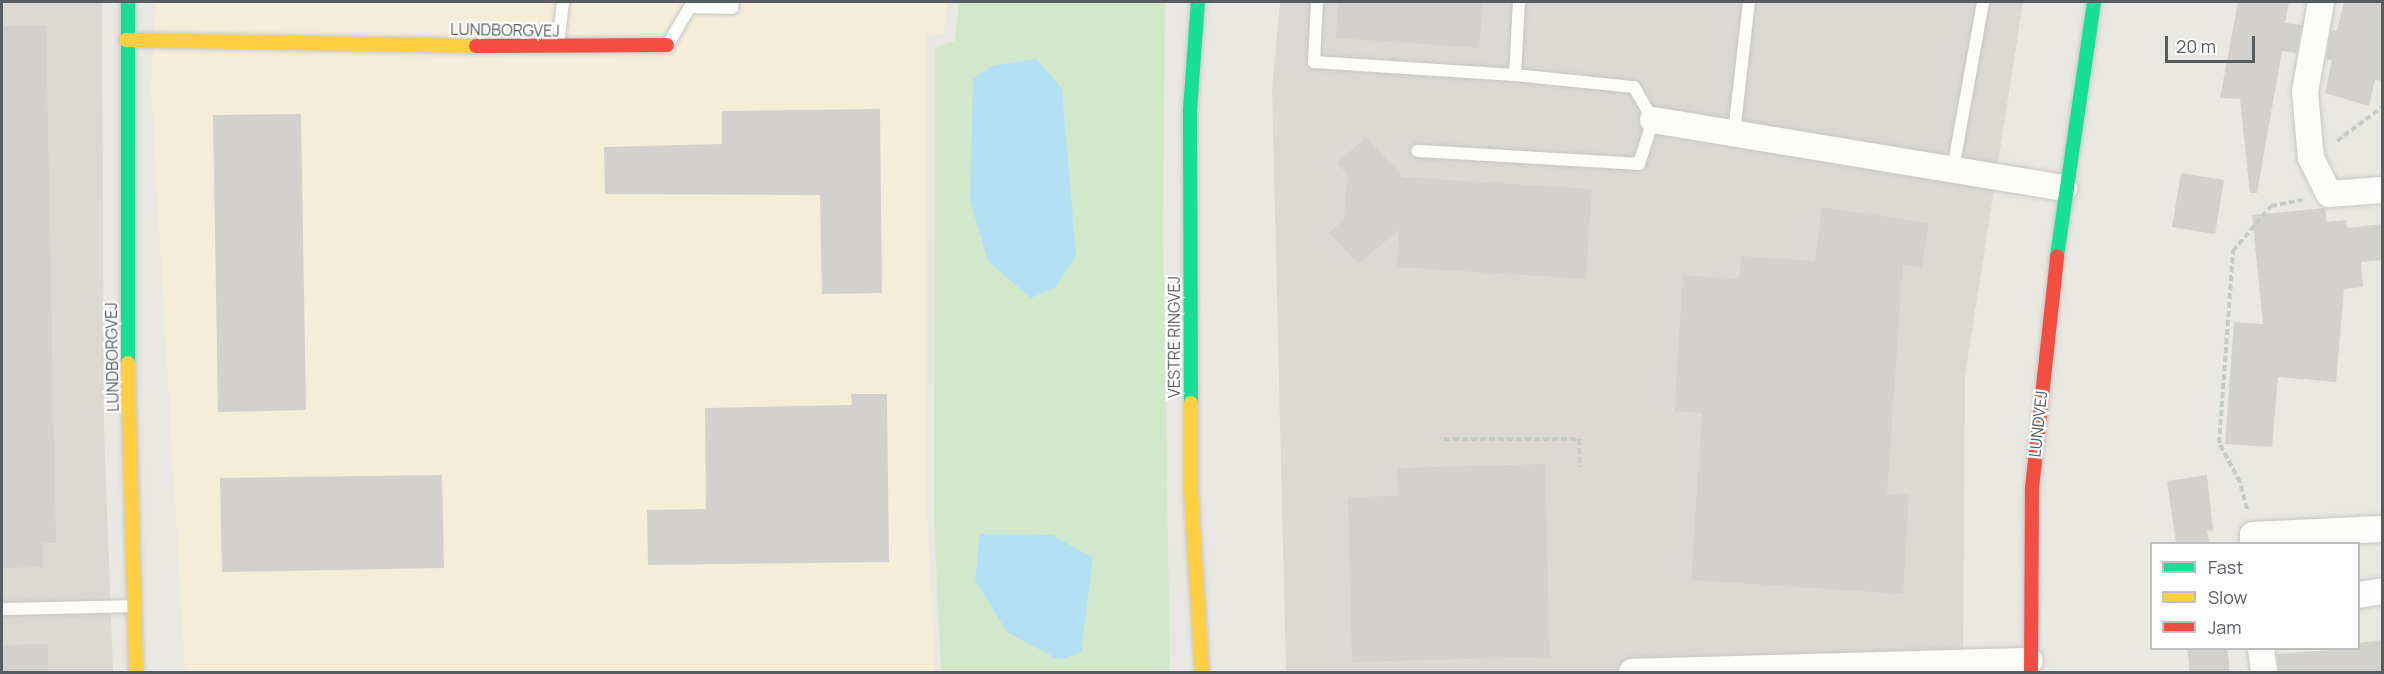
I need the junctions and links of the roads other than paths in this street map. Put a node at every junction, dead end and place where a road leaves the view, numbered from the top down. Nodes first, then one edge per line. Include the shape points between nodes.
1 (128, 2) edge
2 (562, 2) edge
3 (733, 2) edge
4 (1198, 2) edge
5 (1317, 2) edge
6 (1519, 2) edge
7 (1749, 2) edge
8 (1983, 2) edge
9 (2094, 2) edge
10 (2321, 2) edge
11 (126, 40) junction
12 (667, 45) joint
13 (558, 48) junction
14 (1515, 75) junction
15 (1653, 120) junction
16 (1734, 133) junction
17 (1417, 152) dead end
18 (1953, 169) junction
19 (2064, 188) junction
20 (2382, 190) edge
21 (2380, 529) dead end
22 (2253, 539) edge
23 (2382, 591) edge
24 (2360, 595) edge
25 (134, 606) junction
26 (2, 609) edge
27 (2261, 650) edge
28 (2031, 667) edge
29 (136, 672) edge
30 (1202, 672) edge
31 (1632, 672) edge
32 (2264, 672) edge

1 - 11 street, LUNDBORGVEJ
2 - 13 lane
3 - 12 lane via 732,8 690,7
4 - 30 street, VESTRE RINGVEJ via 1190,110 1191,466
5 - 14 lane via 1314,62
6 - 14 lane
7 - 16 lane
8 - 18 lane
9 - 19 street, LUNDVEJ
10 - 20 street via 2305,92 2311,158 2329,194
11 - 13 street, LUNDBORGVEJ
11 - 25 street, LUNDBORGVEJ
12 - 13 street, LUNDBORGVEJ
14 - 15 lane via 1634,87
15 - 16 street
15 - 17 lane via 1640,164
16 - 18 street
18 - 19 street
19 - 28 street, LUNDVEJ via 2032,488
21 - 22 street
23 - 24 street
25 - 26 lane
25 - 29 street, LUNDBORGVEJ
27 - 32 street
28 - 31 street, LUNDVEJ

